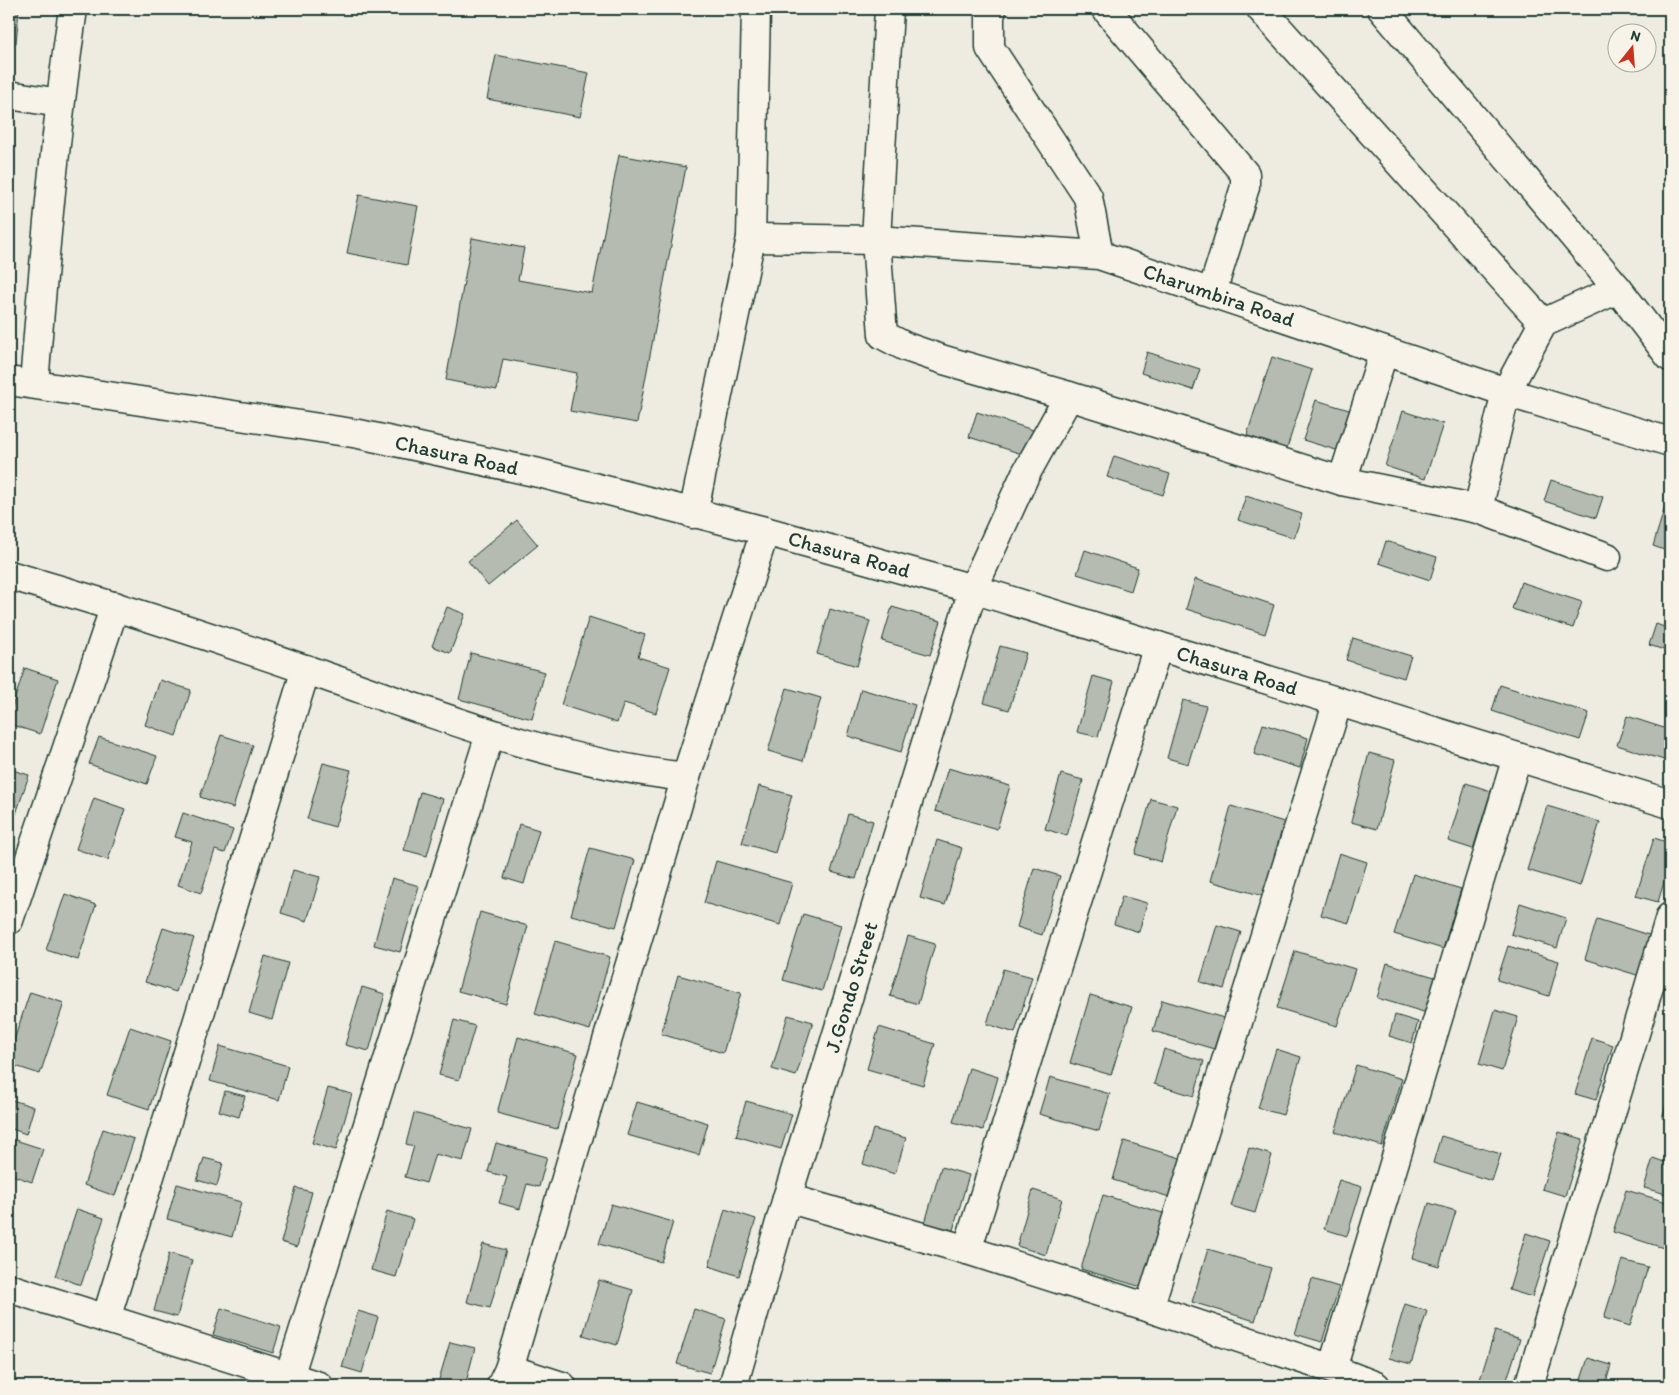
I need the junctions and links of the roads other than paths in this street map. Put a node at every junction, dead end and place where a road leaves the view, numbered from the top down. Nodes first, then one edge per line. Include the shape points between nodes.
1 (73, 9) edge
2 (756, 9) edge
3 (889, 9) edge
4 (992, 9) edge
5 (1106, 9) edge
6 (1260, 9) edge
7 (1382, 9) edge
8 (9, 95) edge
9 (60, 103) junction
10 (752, 238) junction
11 (876, 240) junction
12 (1099, 255) junction
13 (1618, 289) junction
14 (1212, 292) junction
15 (1543, 323) junction
16 (1384, 352) junction
17 (1670, 357) edge
18 (21, 383) edge
19 (1506, 392) junction
20 (1069, 396) junction
21 (1670, 442) edge
22 (1342, 481) junction
23 (1478, 509) junction
24 (693, 514) junction
25 (765, 531) junction
26 (1606, 557) dead end
27 (9, 575) edge
28 (973, 589) junction
29 (115, 606) junction
30 (1158, 646) junction
31 (306, 669) junction
32 (1338, 702) junction
33 (490, 734) junction
34 (1517, 757) junction
35 (686, 776) junction
36 (1670, 804) edge
37 (1670, 917) edge
38 (9, 920) edge
39 (787, 1198) junction
40 (967, 1250) junction
41 (9, 1288) edge
42 (1150, 1308) junction
43 (106, 1319) junction
44 (1332, 1369) junction
45 (289, 1377) junction
46 (505, 1377) edge
47 (1367, 1385) edge
48 (319, 1386) edge
49 (562, 1386) edge
50 (733, 1386) edge
51 (1529, 1386) edge

1 - 9 street
2 - 10 street
3 - 11 street
4 - 12 street via 990,48 1088,197
5 - 14 street via 1245,174 1245,187
6 - 15 street
7 - 13 street
8 - 9 street
9 - 18 street via 45,245
10 - 11 street, Charumbira Road
10 - 24 street
11 - 12 street, Charumbira Road
11 - 20 street via 883,335 944,360
12 - 14 street, Charumbira Road
13 - 15 street
13 - 17 street
14 - 16 street, Charumbira Road
15 - 19 street
16 - 19 street, Charumbira Road
16 - 22 street
18 - 24 street, Chasura Road via 359,434 539,473
19 - 21 street, Charumbira Road
19 - 23 street
20 - 22 street
20 - 28 street, J.Gondo Street via 1025,475
22 - 23 street
23 - 26 street
24 - 25 street, Chasura Road
25 - 28 street, Chasura Road
25 - 35 street
27 - 29 street
28 - 30 street, Chasura Road
28 - 39 street, J.Gondo Street
29 - 31 street
29 - 38 street
30 - 32 street, Chasura Road
30 - 40 street
31 - 33 street
31 - 43 street
32 - 34 street, Chasura Road
32 - 42 street
33 - 35 street via 604,764
33 - 45 street
34 - 36 street, Chasura Road
34 - 44 street
35 - 46 street
37 - 51 street
39 - 40 street
39 - 50 street, J.Gondo Street
40 - 42 street
41 - 43 street
42 - 44 street
43 - 45 street
44 - 47 street
45 - 48 street
46 - 49 street

